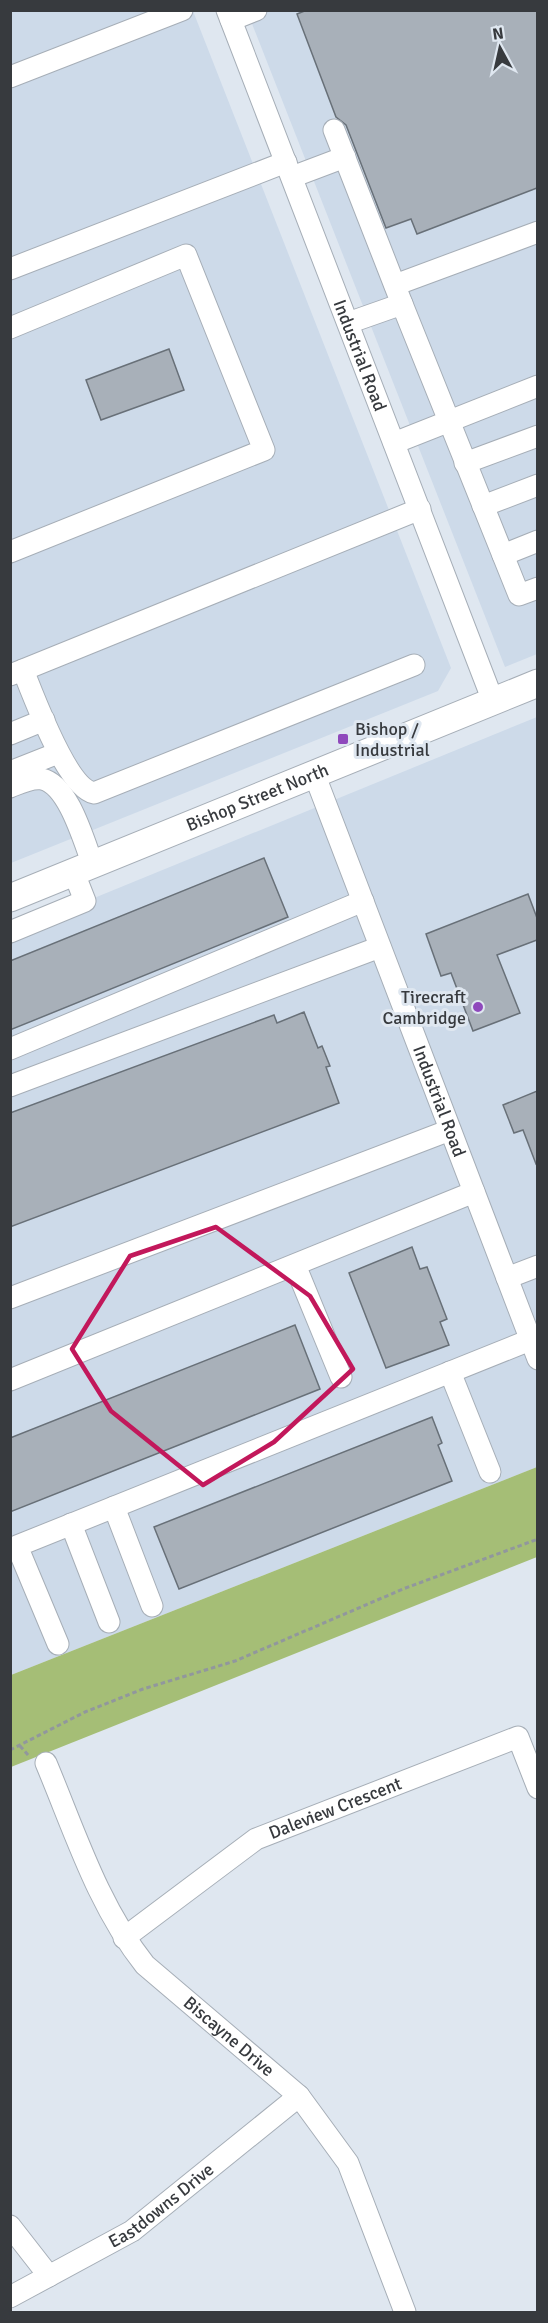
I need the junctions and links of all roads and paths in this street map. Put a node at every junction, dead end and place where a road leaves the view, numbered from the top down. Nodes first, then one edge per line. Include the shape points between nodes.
1 (182, 10) edge
2 (256, 10) edge
3 (229, 15) edge
4 (10, 77) edge
5 (334, 130) dead end
6 (345, 157) junction
7 (289, 170) junction
8 (537, 232) edge
9 (10, 269) edge
10 (398, 295) junction
11 (348, 323) junction
12 (10, 328) edge
13 (537, 386) edge
14 (449, 422) junction
15 (537, 436) edge
16 (394, 443) junction
17 (465, 463) junction
18 (537, 485) edge
19 (483, 506) junction
20 (420, 509) junction
21 (537, 541) edge
22 (10, 552) edge
23 (503, 555) junction
24 (537, 588) edge
25 (414, 665) dead end
26 (17, 673) edge
27 (537, 683) edge
28 (493, 700) junction
29 (44, 720) junction
30 (10, 734) edge
31 (58, 753) junction
32 (10, 772) edge
33 (315, 776) junction
34 (10, 787) edge
35 (84, 869) junction
36 (10, 898) edge
37 (363, 900) junction
38 (10, 932) edge
39 (380, 946) junction
40 (10, 1049) edge
41 (10, 1086) edge
42 (450, 1130) junction
43 (474, 1192) junction
44 (295, 1264) junction
45 (537, 1266) edge
46 (507, 1278) junction
47 (10, 1298) edge
48 (533, 1340) edge
49 (450, 1372) junction
50 (341, 1377) dead end
51 (10, 1380) edge
52 (490, 1472) dead end
53 (114, 1507) junction
54 (71, 1524) junction
55 (537, 1539) edge
56 (14, 1544) edge
57 (152, 1606) dead end
58 (109, 1622) dead end
59 (58, 1644) dead end
60 (10, 1750) edge
61 (46, 1763) dead end
62 (537, 1788) edge
63 (124, 1938) junction
64 (299, 2096) junction
65 (10, 2226) edge
66 (49, 2276) junction
67 (10, 2297) edge
68 (405, 2313) edge

1 - 4 street
2 - 3 street
3 - 7 street, Industrial Road
5 - 6 street
6 - 7 street
6 - 10 street
7 - 9 street
7 - 11 street, Industrial Road
8 - 10 street
10 - 11 street
10 - 14 street
11 - 16 street, Industrial Road
12 - 22 street via 186,255 264,450
13 - 14 street
14 - 16 street
14 - 17 street
15 - 17 street
16 - 20 street, Industrial Road
17 - 19 street
18 - 19 street
19 - 23 street
20 - 26 street
20 - 28 street, Industrial Road
21 - 23 street
23 - 24 street via 519,595
25 - 31 street via 94,793 82,786
26 - 29 street
27 - 28 main road, Bishop Street North
28 - 33 main road, Bishop Street North
29 - 30 street
29 - 31 street
31 - 32 street
33 - 35 main road, Bishop Street North
33 - 37 street, Industrial Road
34 - 35 street via 42,779 56,786 65,797
35 - 36 main road, Bishop Street North
35 - 38 street via 85,901
37 - 39 street, Industrial Road
37 - 40 street
39 - 41 street
39 - 42 street, Industrial Road
42 - 43 street, Industrial Road
42 - 47 street
43 - 44 street
43 - 46 street, Industrial Road
44 - 50 street
44 - 51 street
45 - 46 street
46 - 48 street, Industrial Road
48 - 49 street
49 - 52 street
49 - 53 street
53 - 54 street
53 - 57 street
54 - 56 street
54 - 58 street
55 - 60 path via 403,1589 235,1661 143,1689 85,1712
56 - 59 street
61 - 63 street, Biscayne Drive via 103,1900
62 - 63 street, Daleview Crescent via 518,1737 256,1839
63 - 64 street, Biscayne Drive via 145,1965
64 - 66 street, Eastdowns Drive via 132,2231
64 - 68 street, Biscayne Drive via 348,2163
65 - 66 street
66 - 67 street, Eastdowns Drive

